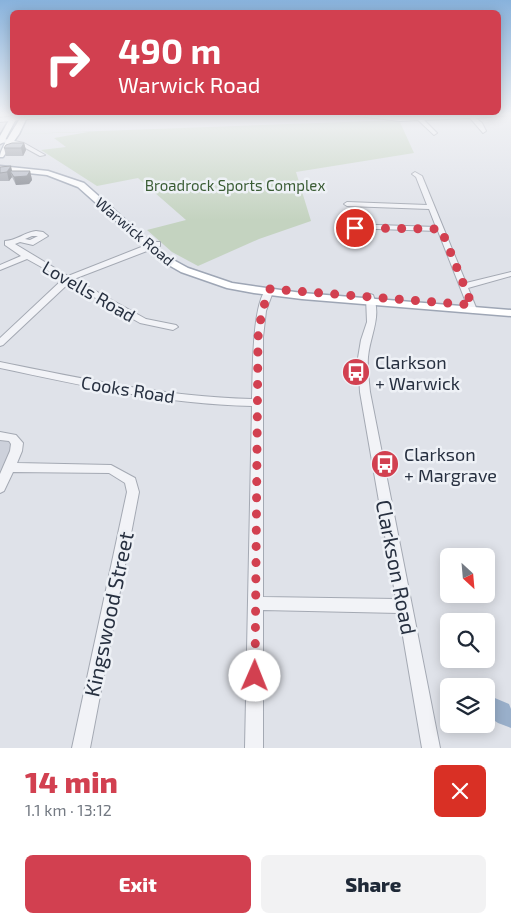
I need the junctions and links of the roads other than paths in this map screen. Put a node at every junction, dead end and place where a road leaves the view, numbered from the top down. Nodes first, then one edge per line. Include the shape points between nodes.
1 (34, 150) edge
2 (42, 155) dead end
3 (0, 164) edge
4 (0, 168) edge
5 (415, 174) dead end
6 (347, 204) dead end
7 (431, 207) junction
8 (348, 226) dead end
9 (441, 229) junction
10 (19, 239) dead end
11 (154, 245) junction
12 (28, 256) junction
13 (0, 268) edge
14 (511, 274) edge
15 (69, 278) junction
16 (465, 286) junction
17 (269, 291) junction
18 (370, 299) junction
19 (473, 308) junction
20 (511, 308) edge
21 (511, 313) edge
22 (173, 327) dead end
23 (0, 343) edge
24 (0, 365) edge
25 (257, 403) junction
26 (0, 436) edge
27 (9, 467) junction
28 (0, 488) edge
29 (256, 603) junction
30 (404, 606) junction
31 (81, 748) edge
32 (254, 748) edge
33 (431, 748) edge

1 - 2 street
3 - 11 main road, Warwick Road via 52,169 77,178
4 - 11 main road, Warwick Road via 48,173 81,185
5 - 7 street via 419,176
6 - 7 street
7 - 9 street
8 - 9 street
9 - 16 street
10 - 12 street, Lovells Road via 9,243
11 - 15 street
11 - 17 main road, Warwick Road via 178,267 207,280
12 - 13 street
12 - 15 street, Lovells Road
14 - 16 street
15 - 22 street, Lovells Road via 143,321
15 - 23 street
16 - 19 street
17 - 18 main road, Warwick Road
17 - 25 street via 258,337
18 - 19 main road, Warwick Road
18 - 30 street, Clarkson Road via 372,322 363,358 363,381
19 - 20 main road, Warwick Road
19 - 21 main road, Warwick Road
24 - 25 street, Cooks Road via 158,395
25 - 29 street
26 - 27 street via 16,440 16,451
27 - 28 street
27 - 31 street, Kingswood Street via 111,469 131,481 134,492
29 - 30 street
29 - 32 street
30 - 33 street, Clarkson Road

